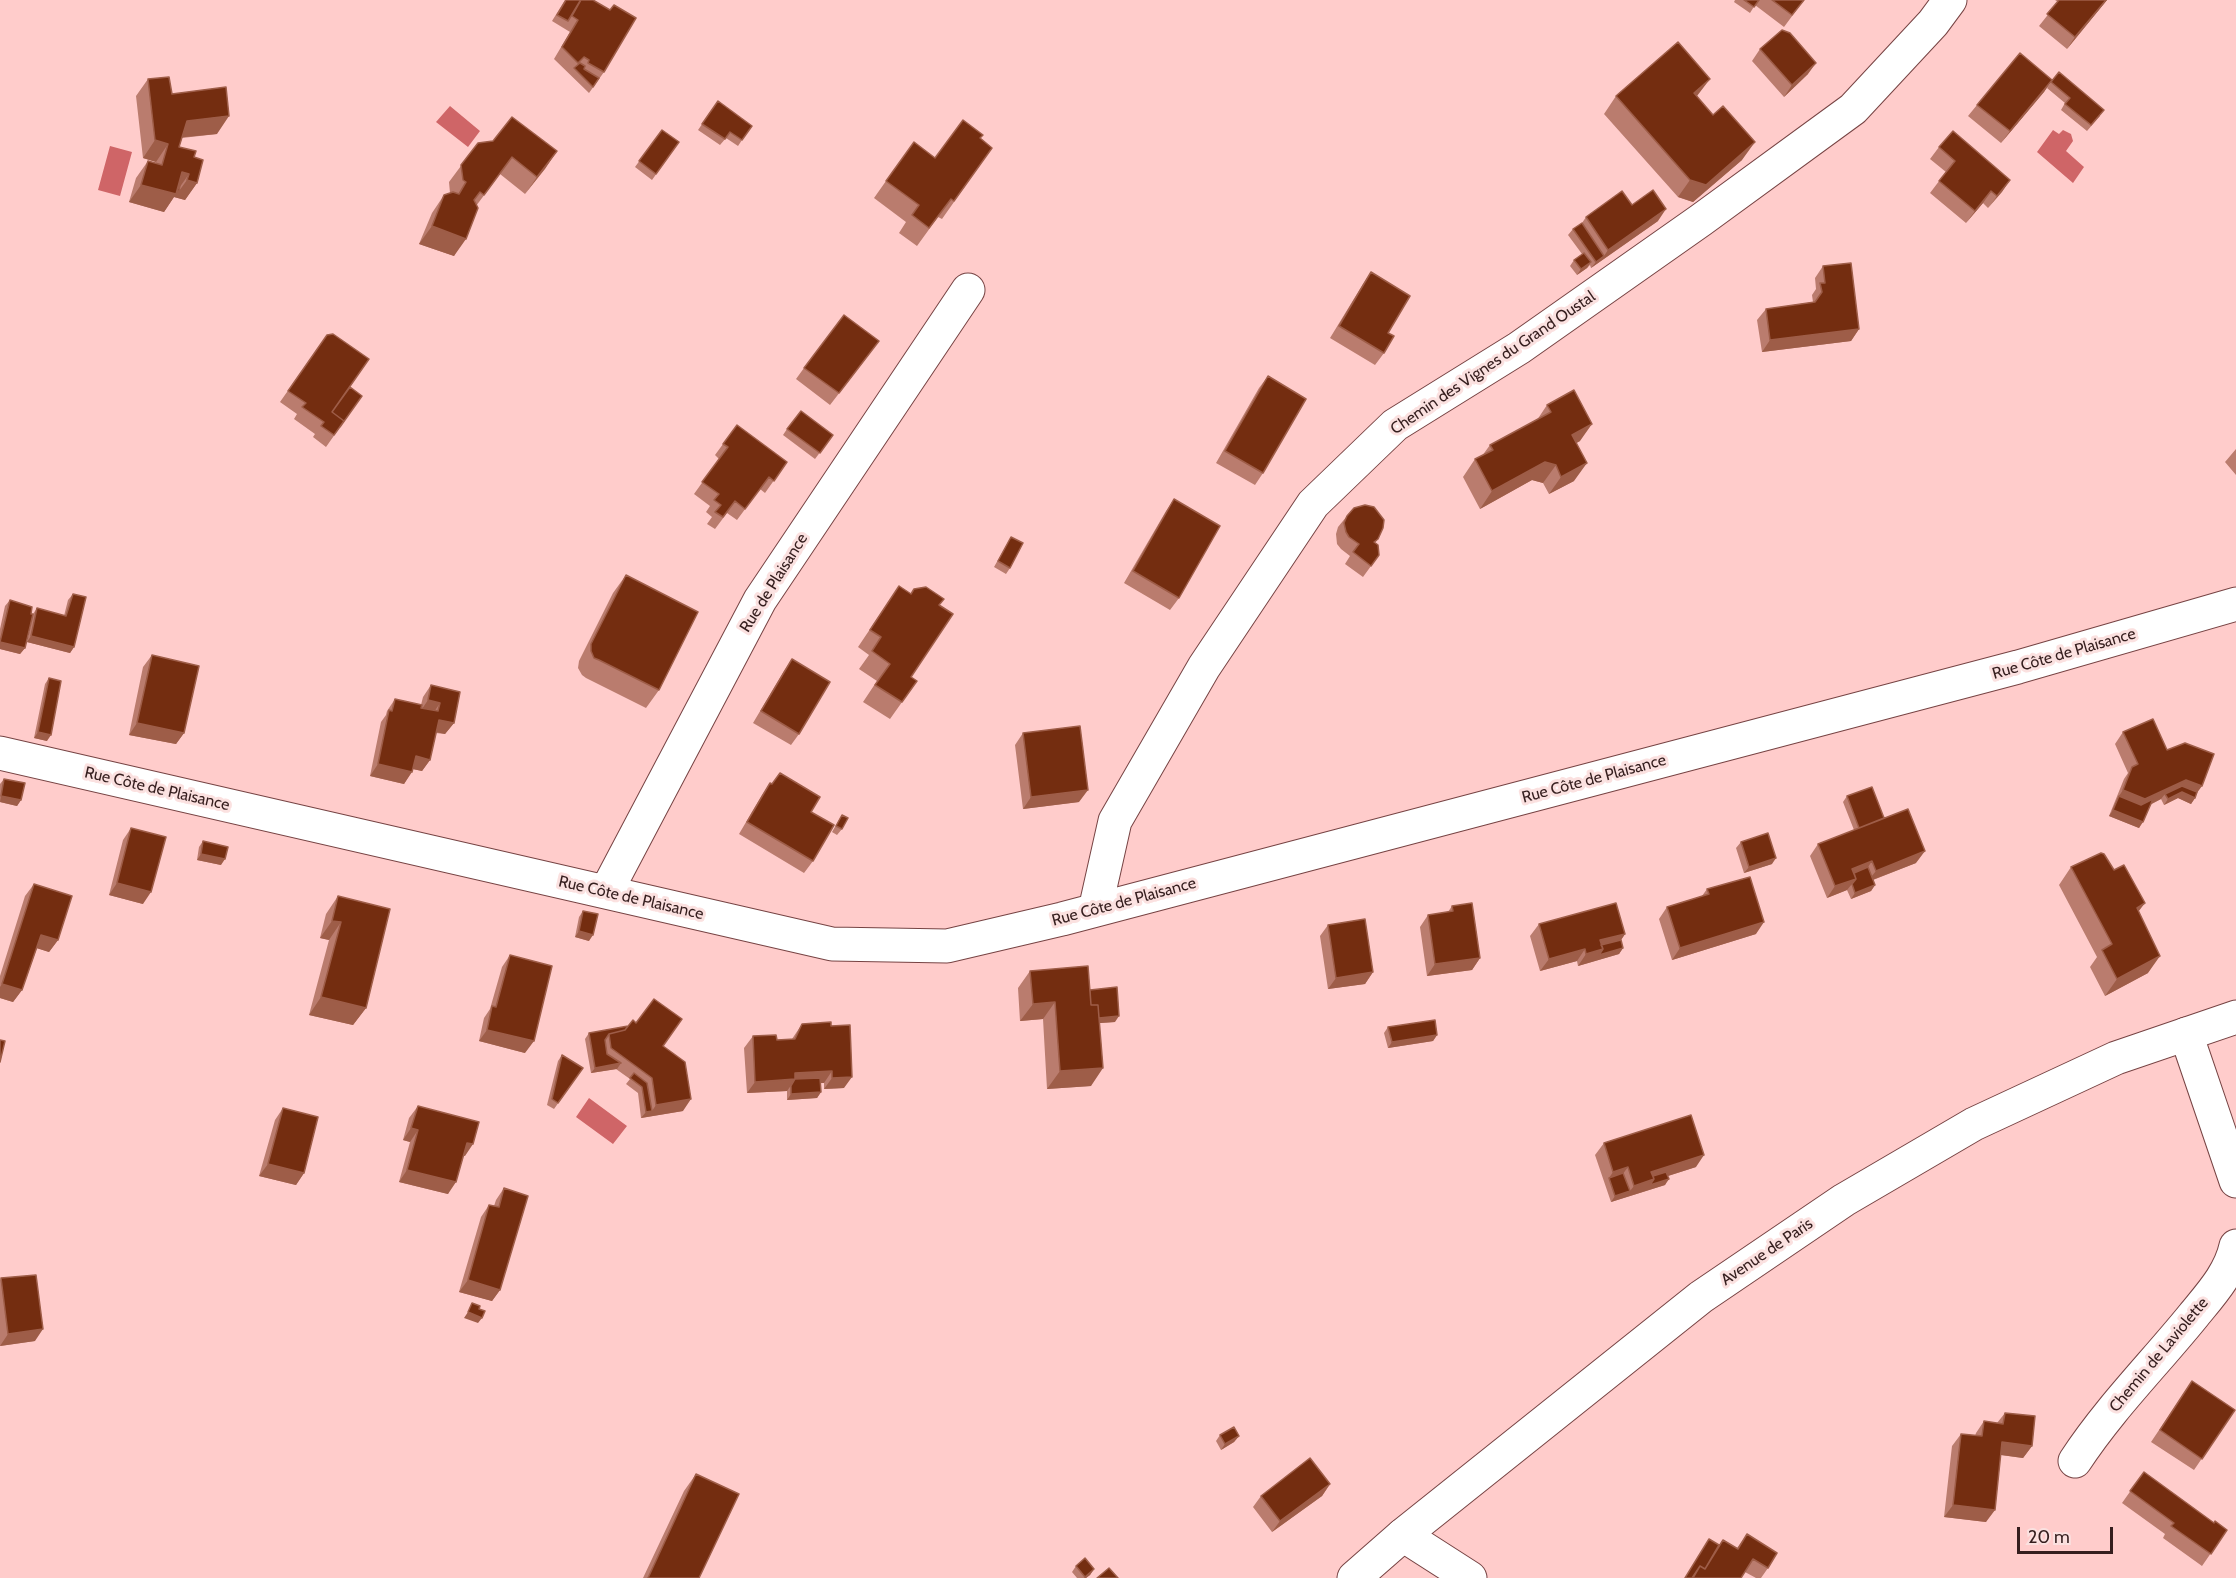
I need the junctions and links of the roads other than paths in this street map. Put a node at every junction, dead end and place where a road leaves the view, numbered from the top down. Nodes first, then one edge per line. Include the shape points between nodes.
1 (1950, 0) edge
2 (968, 290) dead end
3 (2236, 604) edge
4 (0, 753) edge
5 (606, 892) junction
6 (1095, 910) junction
7 (2236, 1017) edge
8 (2186, 1034) junction
9 (2236, 1181) edge
10 (2236, 1246) edge
11 (2075, 1461) dead end
12 (1403, 1535) junction
13 (1354, 1578) edge
14 (1470, 1578) edge

1 - 6 street, Chemin des Vignes du Grand Oustal via 1853,109 1519,348 1395,425 1313,504 1204,667 1115,821
2 - 5 street, Rue de Plaisance via 760,600
3 - 6 street, Rue Côte de Plaisance via 2018,667
4 - 5 street, Rue Côte de Plaisance
5 - 6 street, Rue Côte de Plaisance via 832,944 947,946
7 - 8 street, Avenue de Paris
8 - 9 street
8 - 12 street, Avenue de Paris via 2116,1058 1974,1124 1844,1200 1701,1297
10 - 11 street, Chemin de Laviolette via 2224,1277 2091,1436
12 - 13 street, Avenue de Paris
12 - 14 street

